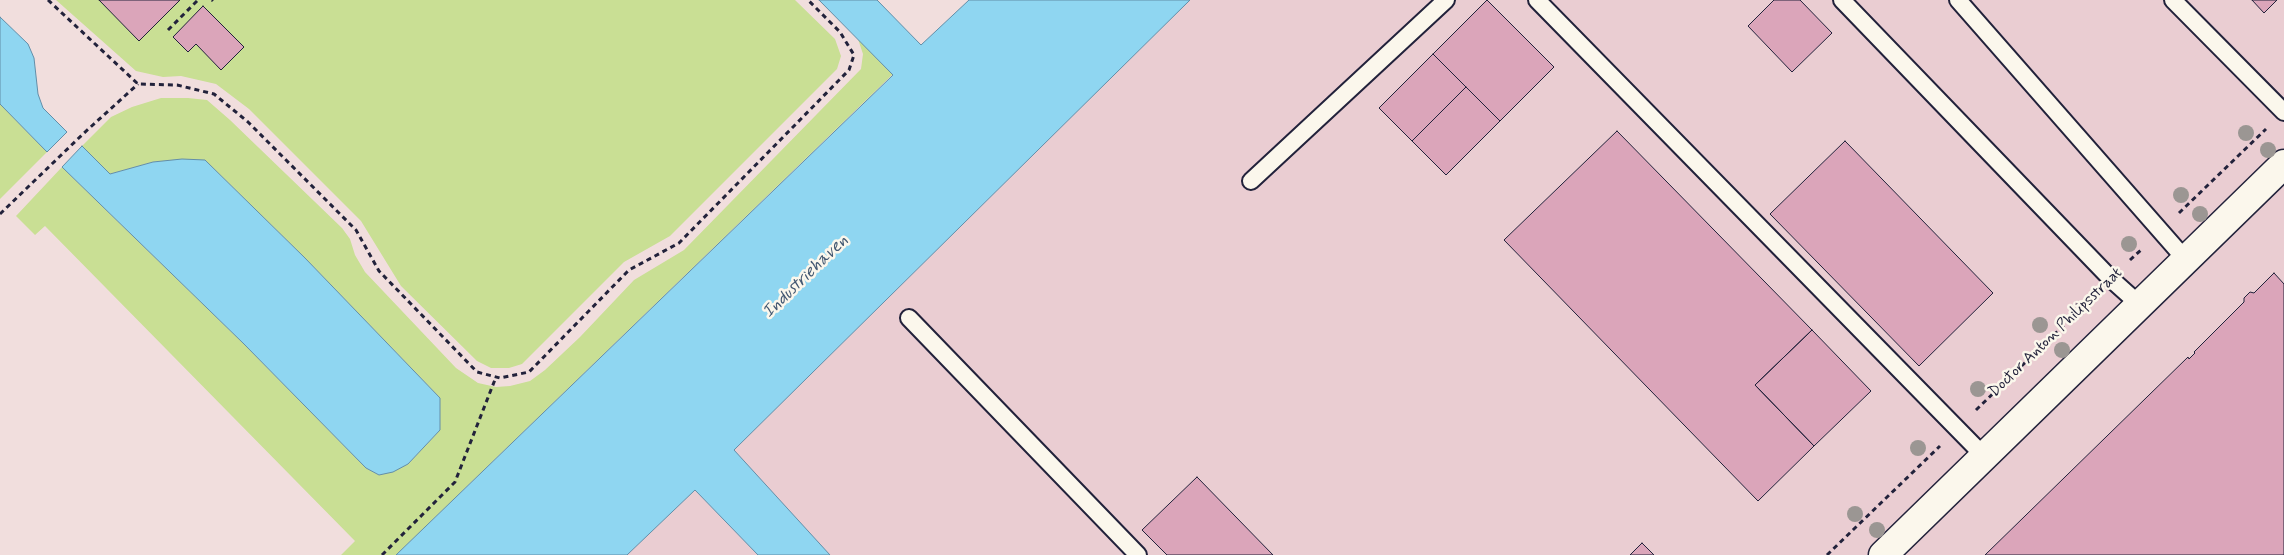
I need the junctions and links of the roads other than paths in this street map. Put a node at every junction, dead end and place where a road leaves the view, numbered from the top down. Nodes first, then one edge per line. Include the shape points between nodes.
1 (1446, 0) edge
2 (1537, 0) edge
3 (1842, 0) edge
4 (1958, 0) edge
5 (2173, 0) edge
6 (2284, 112) edge
7 (2284, 164) edge
8 (1251, 181) dead end
9 (2186, 260) junction
10 (2140, 305) junction
11 (908, 318) dead end
12 (1984, 456) junction
13 (1138, 555) edge
14 (1883, 555) edge

1 - 8 lane
2 - 12 lane
3 - 10 lane via 2111,279
4 - 9 lane
5 - 6 lane
7 - 9 street
9 - 10 street
10 - 12 street
11 - 13 lane
12 - 14 street

